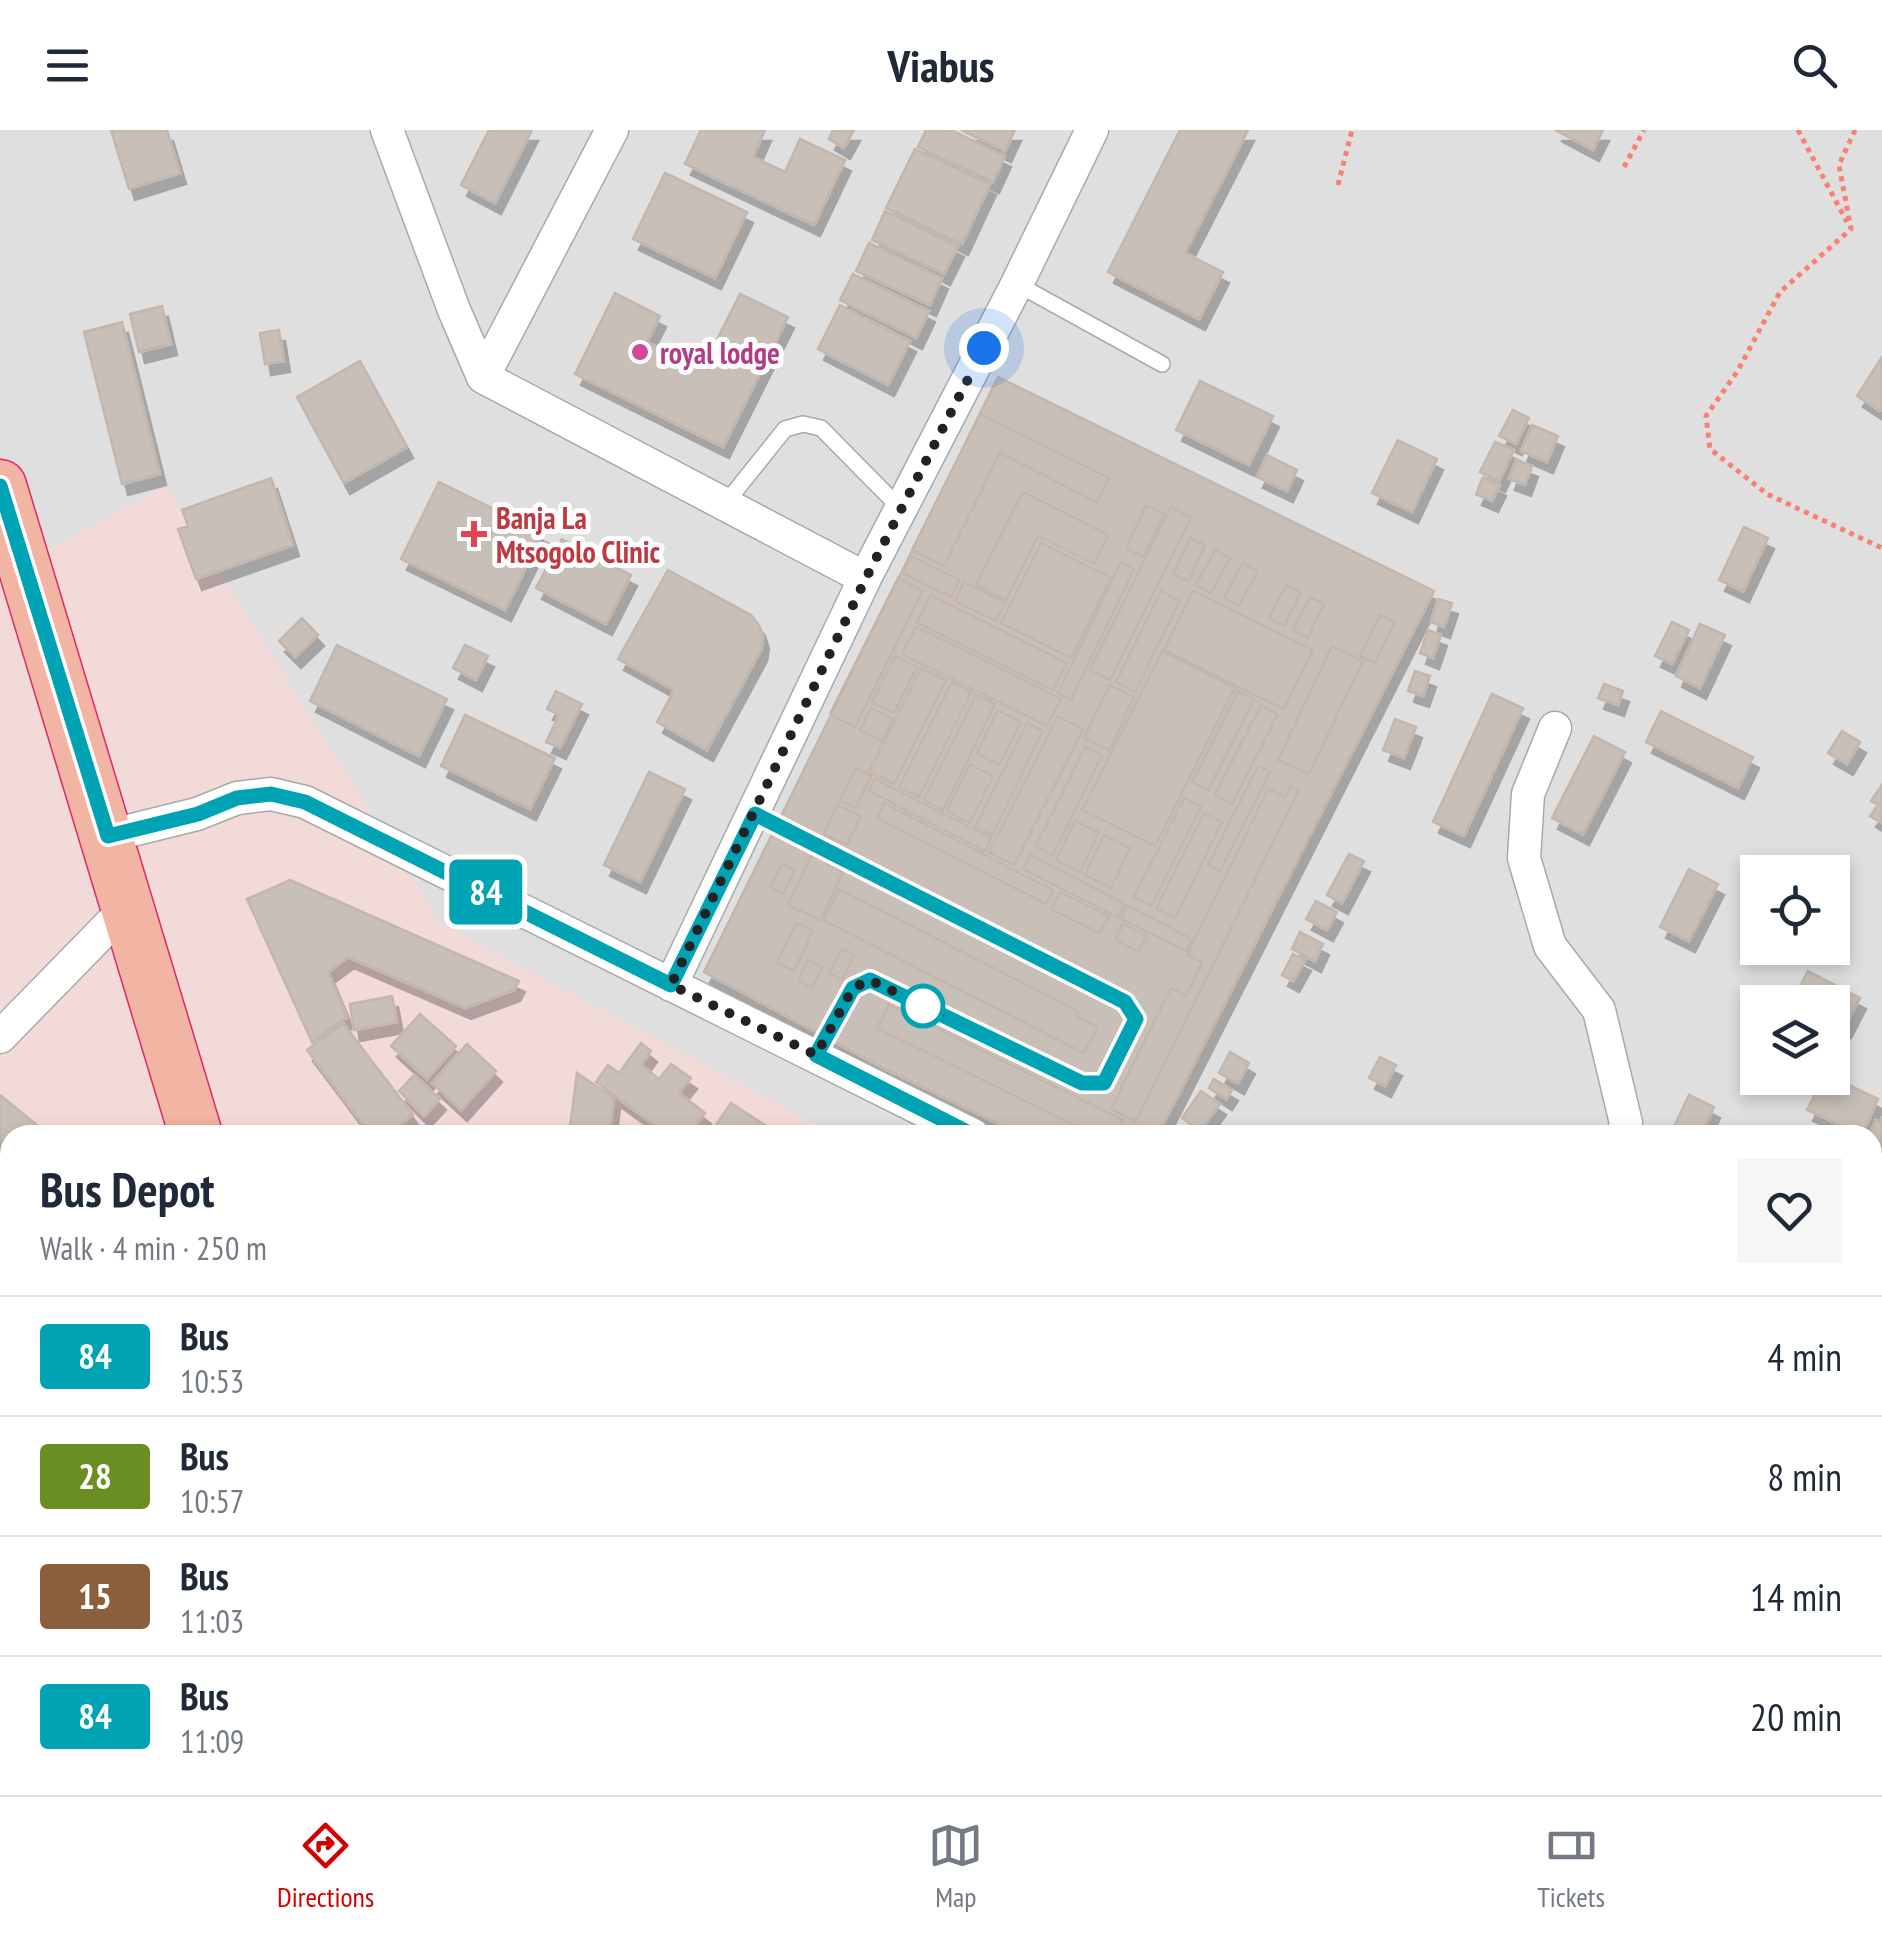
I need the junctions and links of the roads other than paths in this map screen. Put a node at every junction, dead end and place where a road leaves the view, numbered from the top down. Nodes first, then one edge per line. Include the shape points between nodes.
1 (387, 130) edge
2 (612, 130) edge
3 (1092, 130) edge
4 (1017, 284) junction
5 (1162, 364) dead end
6 (482, 378) junction
7 (0, 486) edge
8 (725, 504) junction
9 (902, 510) junction
10 (866, 578) junction
11 (1555, 728) dead end
12 (755, 814) junction
13 (108, 836) junction
14 (126, 908) junction
15 (671, 985) junction
16 (0, 1036) edge
17 (816, 1055) junction
18 (193, 1125) edge
19 (953, 1125) edge
20 (1626, 1125) edge

1 - 6 street
2 - 6 street
3 - 4 street
4 - 5 lane
4 - 9 street
6 - 8 street
7 - 13 highway
8 - 9 lane via 784,429 803,424 821,428
8 - 10 street
9 - 10 street
10 - 12 street
11 - 20 street via 1528,794 1524,858 1550,946 1600,1010
12 - 15 street
12 - 17 lane via 1125,1002 1136,1019 1104,1083 1082,1083 870,980 853,988
13 - 14 highway
13 - 15 street via 237,798 271,794 305,802
14 - 16 street
14 - 18 highway
15 - 17 street
17 - 19 street

